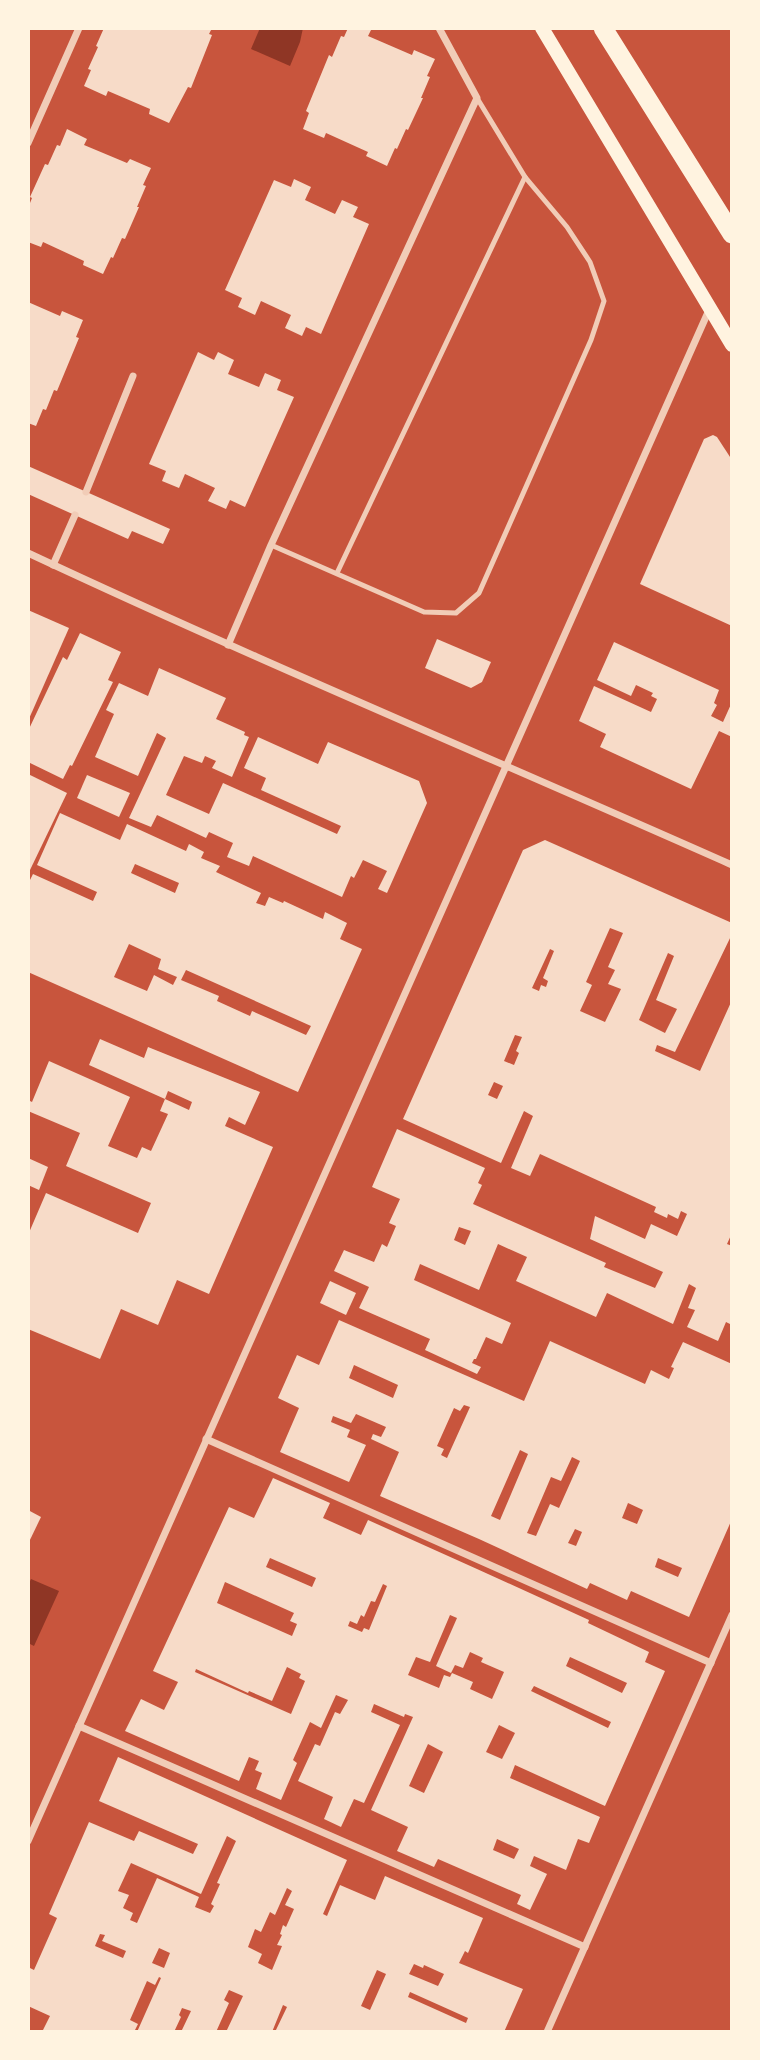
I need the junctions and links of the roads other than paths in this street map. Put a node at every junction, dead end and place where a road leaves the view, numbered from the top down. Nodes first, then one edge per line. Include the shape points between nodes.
1 (79, 28) edge
2 (439, 28) edge
3 (542, 28) edge
4 (603, 28) edge
5 (477, 97) junction
6 (28, 143) edge
7 (525, 177) junction
8 (732, 234) edge
9 (709, 308) junction
10 (732, 345) edge
11 (133, 376) dead end
12 (86, 492) dead end
13 (75, 515) dead end
14 (271, 545) junction
15 (28, 553) edge
16 (53, 565) junction
17 (337, 573) junction
18 (228, 645) junction
19 (506, 765) junction
20 (732, 865) edge
21 (206, 1439) junction
22 (732, 1615) edge
23 (711, 1663) junction
24 (79, 1726) junction
25 (28, 1841) edge
26 (584, 1947) junction
27 (547, 2032) edge

1 - 6 street
2 - 5 street
3 - 9 main road
4 - 8 highway
5 - 7 lane
5 - 14 street
7 - 17 lane
7 - 17 lane via 590,262 604,301 592,340 479,593 456,612 424,612
9 - 10 main road
9 - 19 street
11 - 12 street
13 - 16 street
14 - 17 lane
14 - 18 street
15 - 16 street
16 - 18 street
18 - 19 street
19 - 20 street
19 - 21 street
21 - 23 street
21 - 24 street
22 - 23 street
23 - 26 street
24 - 25 street
24 - 26 street
26 - 27 street

